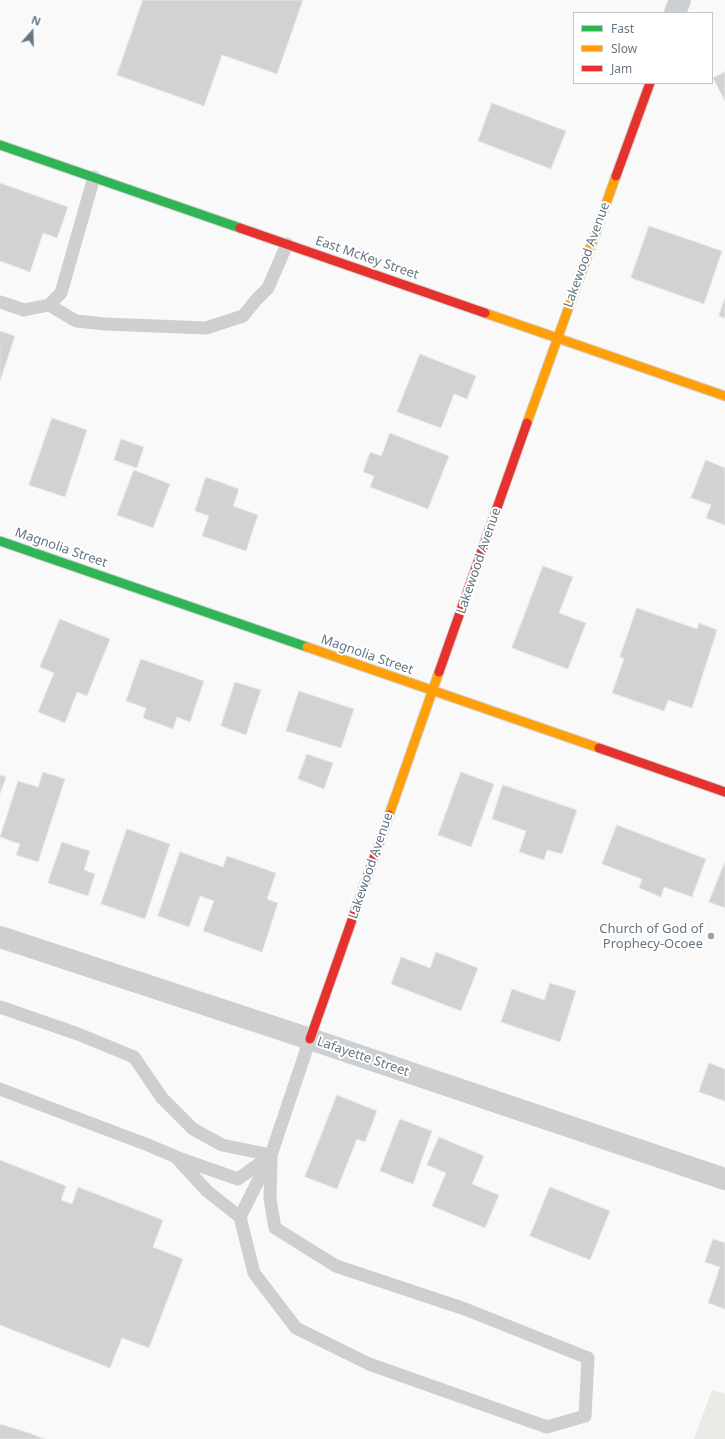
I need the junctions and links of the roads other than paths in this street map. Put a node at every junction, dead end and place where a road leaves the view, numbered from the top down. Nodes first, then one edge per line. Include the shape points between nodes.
1 (680, 0) edge
2 (675, 12) edge
3 (650, 84) edge
4 (0, 145) edge
5 (94, 177) junction
6 (287, 244) junction
7 (0, 302) edge
8 (49, 305) junction
9 (557, 338) junction
10 (725, 396) edge
11 (0, 541) edge
12 (433, 691) junction
13 (725, 792) edge
14 (0, 937) edge
15 (0, 1007) edge
16 (310, 1039) junction
17 (0, 1089) edge
18 (271, 1155) junction
19 (176, 1157) junction
20 (725, 1179) edge
21 (240, 1217) junction

1 - 2 street
3 - 9 street, Lakewood Avenue
4 - 5 street, East McKey Street
5 - 6 street, East McKey Street
5 - 8 lane via 61,293
6 - 8 lane via 268,288 243,316 206,328 76,321
6 - 9 street, East McKey Street
7 - 8 lane via 24,310
9 - 10 street, East McKey Street
9 - 12 street, Lakewood Avenue
11 - 12 street, Magnolia Street
12 - 13 street, Magnolia Street
12 - 16 street, Lakewood Avenue
14 - 16 street, Lafayette Street
15 - 18 lane via 134,1057 162,1098 193,1129 222,1145
16 - 18 lane
16 - 20 street, Lafayette Street
17 - 19 lane
18 - 19 lane via 238,1179
18 - 21 lane
18 - 21 lane via 270,1199 275,1228 336,1266 465,1309 588,1358 585,1416 547,1427 369,1364 296,1328 254,1273
19 - 21 lane via 207,1191

